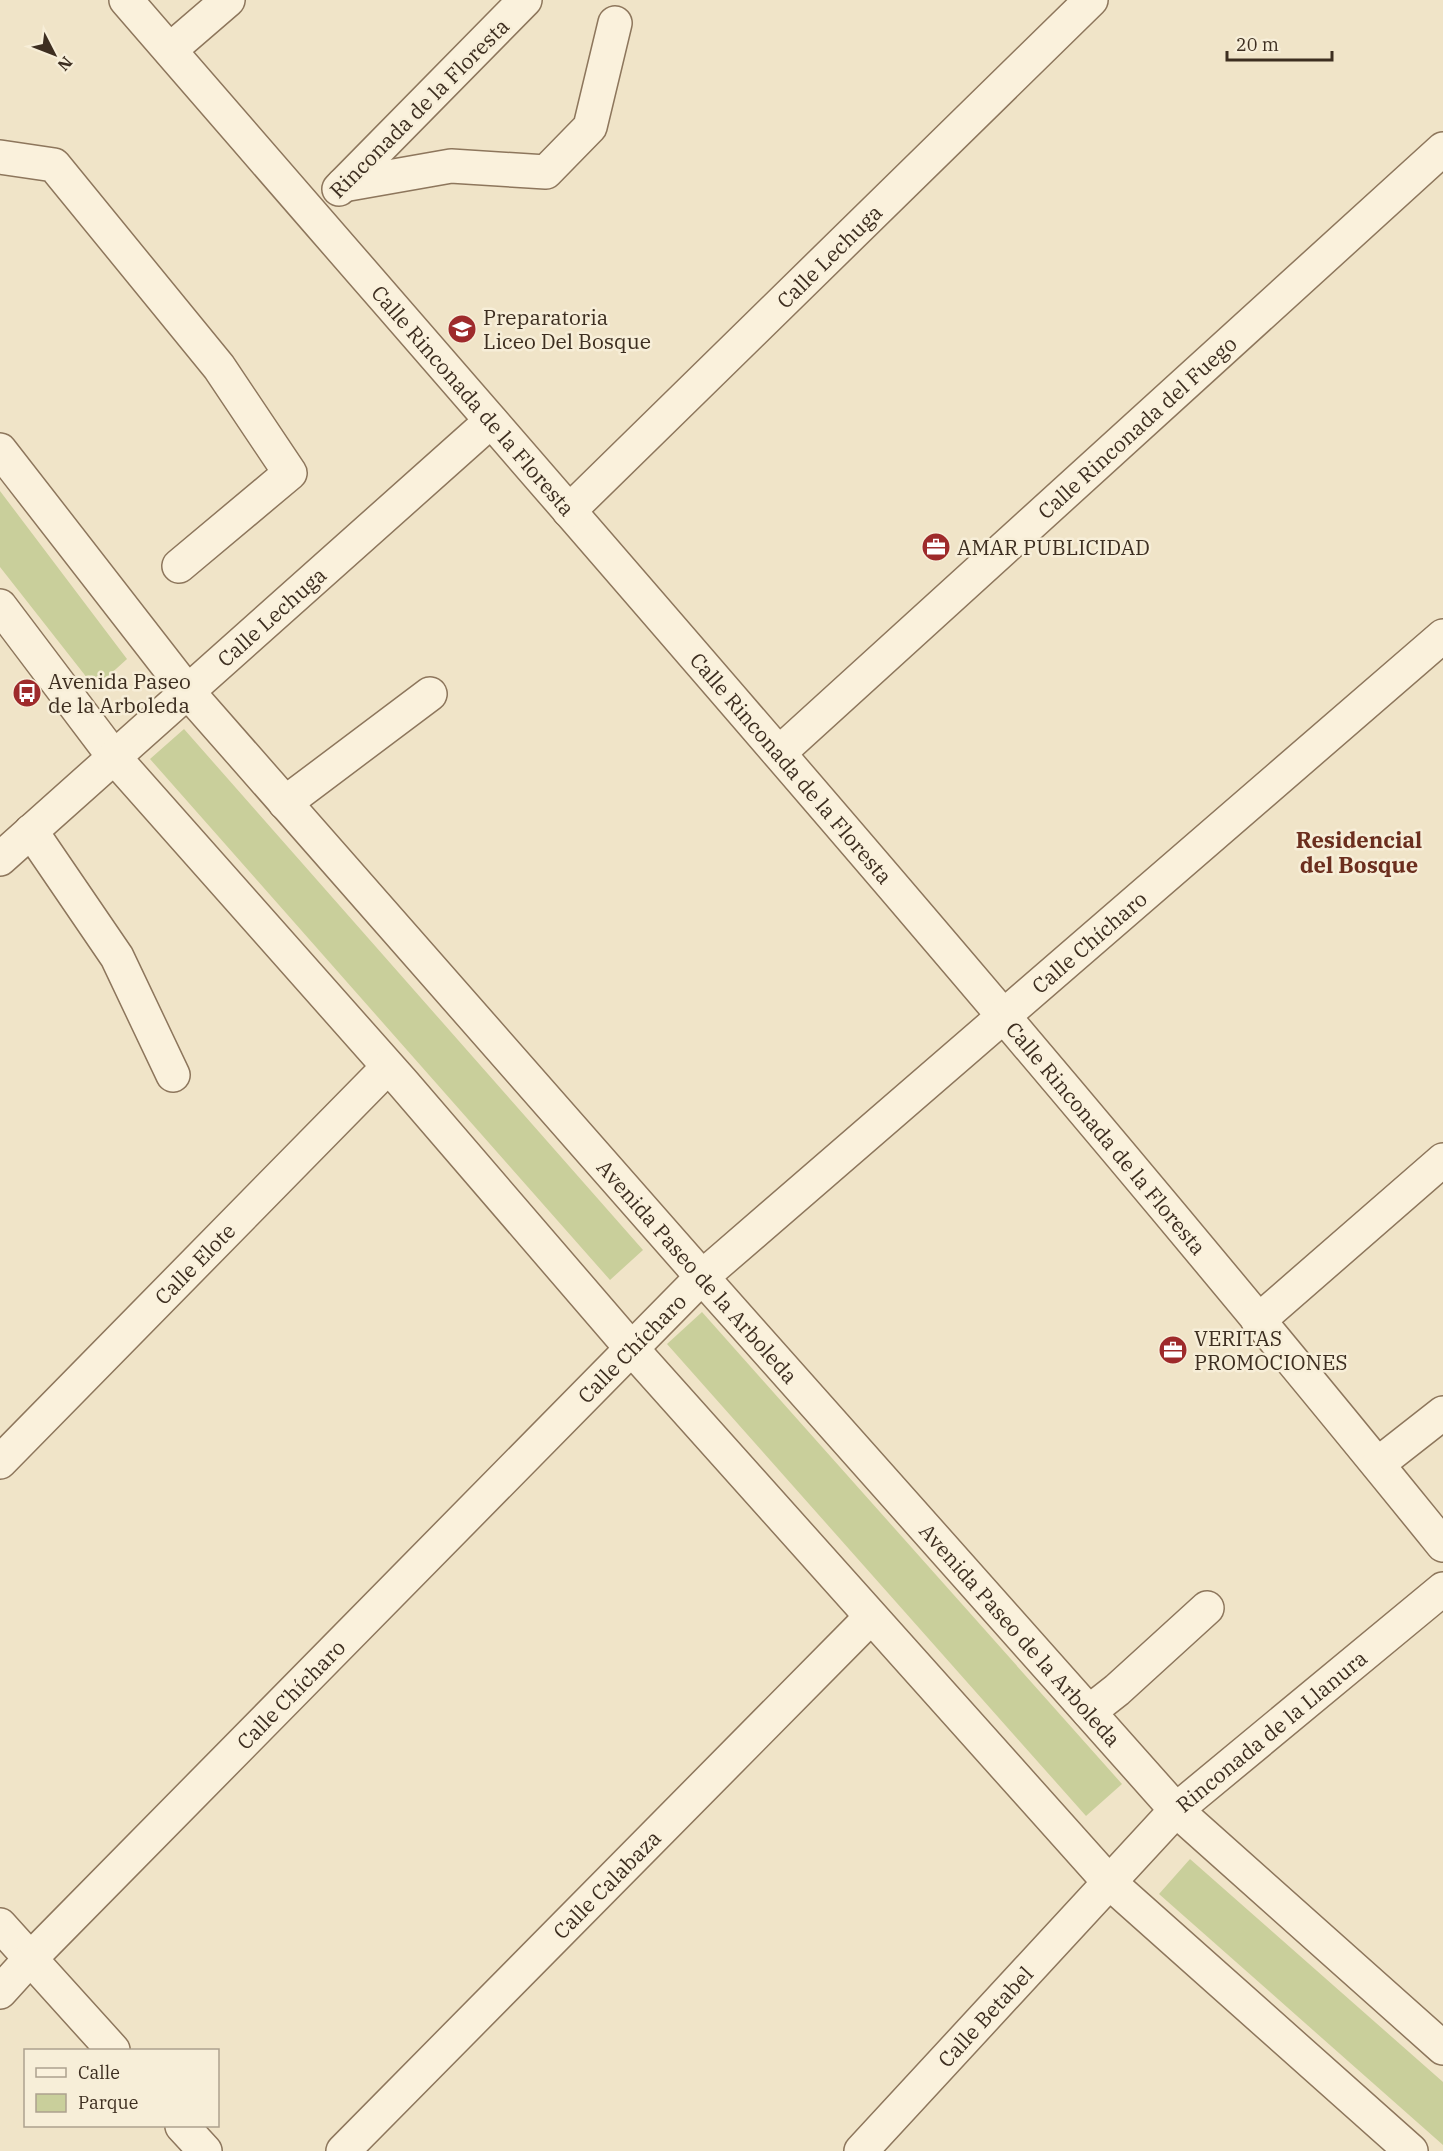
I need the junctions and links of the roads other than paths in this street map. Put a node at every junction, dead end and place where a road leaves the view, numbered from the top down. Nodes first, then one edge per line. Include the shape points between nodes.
1 (126, 0) edge
2 (228, 0) edge
3 (525, 0) edge
4 (1091, 0) edge
5 (615, 23) dead end
6 (170, 50) junction
7 (1443, 149) edge
8 (0, 157) edge
9 (343, 184) junction
10 (313, 215) junction
11 (491, 421) junction
12 (0, 450) edge
13 (569, 511) junction
14 (179, 566) dead end
15 (0, 606) edge
16 (1443, 636) edge
17 (188, 692) junction
18 (430, 694) dead end
19 (778, 753) junction
20 (114, 756) junction
21 (285, 803) junction
22 (31, 831) junction
23 (0, 859) edge
24 (1004, 1017) junction
25 (388, 1067) junction
26 (173, 1075) dead end
27 (1443, 1160) edge
28 (702, 1277) junction
29 (1258, 1321) junction
30 (632, 1348) junction
31 (1443, 1413) edge
32 (0, 1462) edge
33 (1378, 1464) junction
34 (1443, 1545) edge
35 (1443, 1589) edge
36 (1207, 1608) dead end
37 (871, 1617) junction
38 (1089, 1712) junction
39 (1176, 1810) junction
40 (1109, 1882) junction
41 (0, 1925) edge
42 (30, 1959) junction
43 (0, 1992) edge
44 (1443, 2048) edge
45 (112, 2049) edge
46 (183, 2127) edge
47 (205, 2151) edge
48 (343, 2151) edge
49 (861, 2151) edge
50 (1411, 2151) edge

1 - 6 street, Calle Rinconada de la Floresta
2 - 6 street
3 - 9 street, Rinconada de la Floresta
4 - 13 street, Calle Lechuga
5 - 9 street via 590,127 546,172 451,166
6 - 10 street, Calle Rinconada de la Floresta
7 - 19 street, Calle Rinconada del Fuego
8 - 14 street via 54,165 219,367 290,473
9 - 10 street, Rinconada de la Floresta
10 - 11 street, Calle Rinconada de la Floresta
11 - 13 street, Calle Rinconada de la Floresta
11 - 17 street, Calle Lechuga
12 - 17 street, Avenida Paseo de la Arboleda
13 - 19 street, Calle Rinconada de la Floresta
15 - 20 street
16 - 24 street, Calle Chícharo
17 - 20 street, Calle Lechuga
17 - 21 street, Avenida Paseo de la Arboleda
18 - 21 street
19 - 24 street, Calle Rinconada de la Floresta
20 - 22 street, Calle Lechuga
20 - 25 street
21 - 28 street, Avenida Paseo de la Arboleda
22 - 23 street, Calle Lechuga
22 - 26 street via 117,957
24 - 28 street, Calle Chícharo
24 - 29 street, Calle Rinconada de la Floresta
25 - 30 street
25 - 32 street, Calle Elote
27 - 29 street
28 - 30 street, Calle Chícharo
28 - 38 street, Avenida Paseo de la Arboleda
29 - 33 street, Calle Rinconada de la Floresta
30 - 37 street
30 - 42 street, Calle Chícharo
31 - 33 street
33 - 34 street, Calle Rinconada de la Floresta
35 - 39 street, Rinconada de la Llanura
36 - 38 street
37 - 40 street
37 - 48 street, Calle Calabaza
38 - 39 street, Avenida Paseo de la Arboleda
39 - 40 street, Rinconada de la Llanura
39 - 44 street, Avenida Paseo de la Arboleda
40 - 49 street, Calle Betabel
40 - 50 street
41 - 42 street
42 - 43 street, Calle Chícharo
42 - 45 street
46 - 47 street

